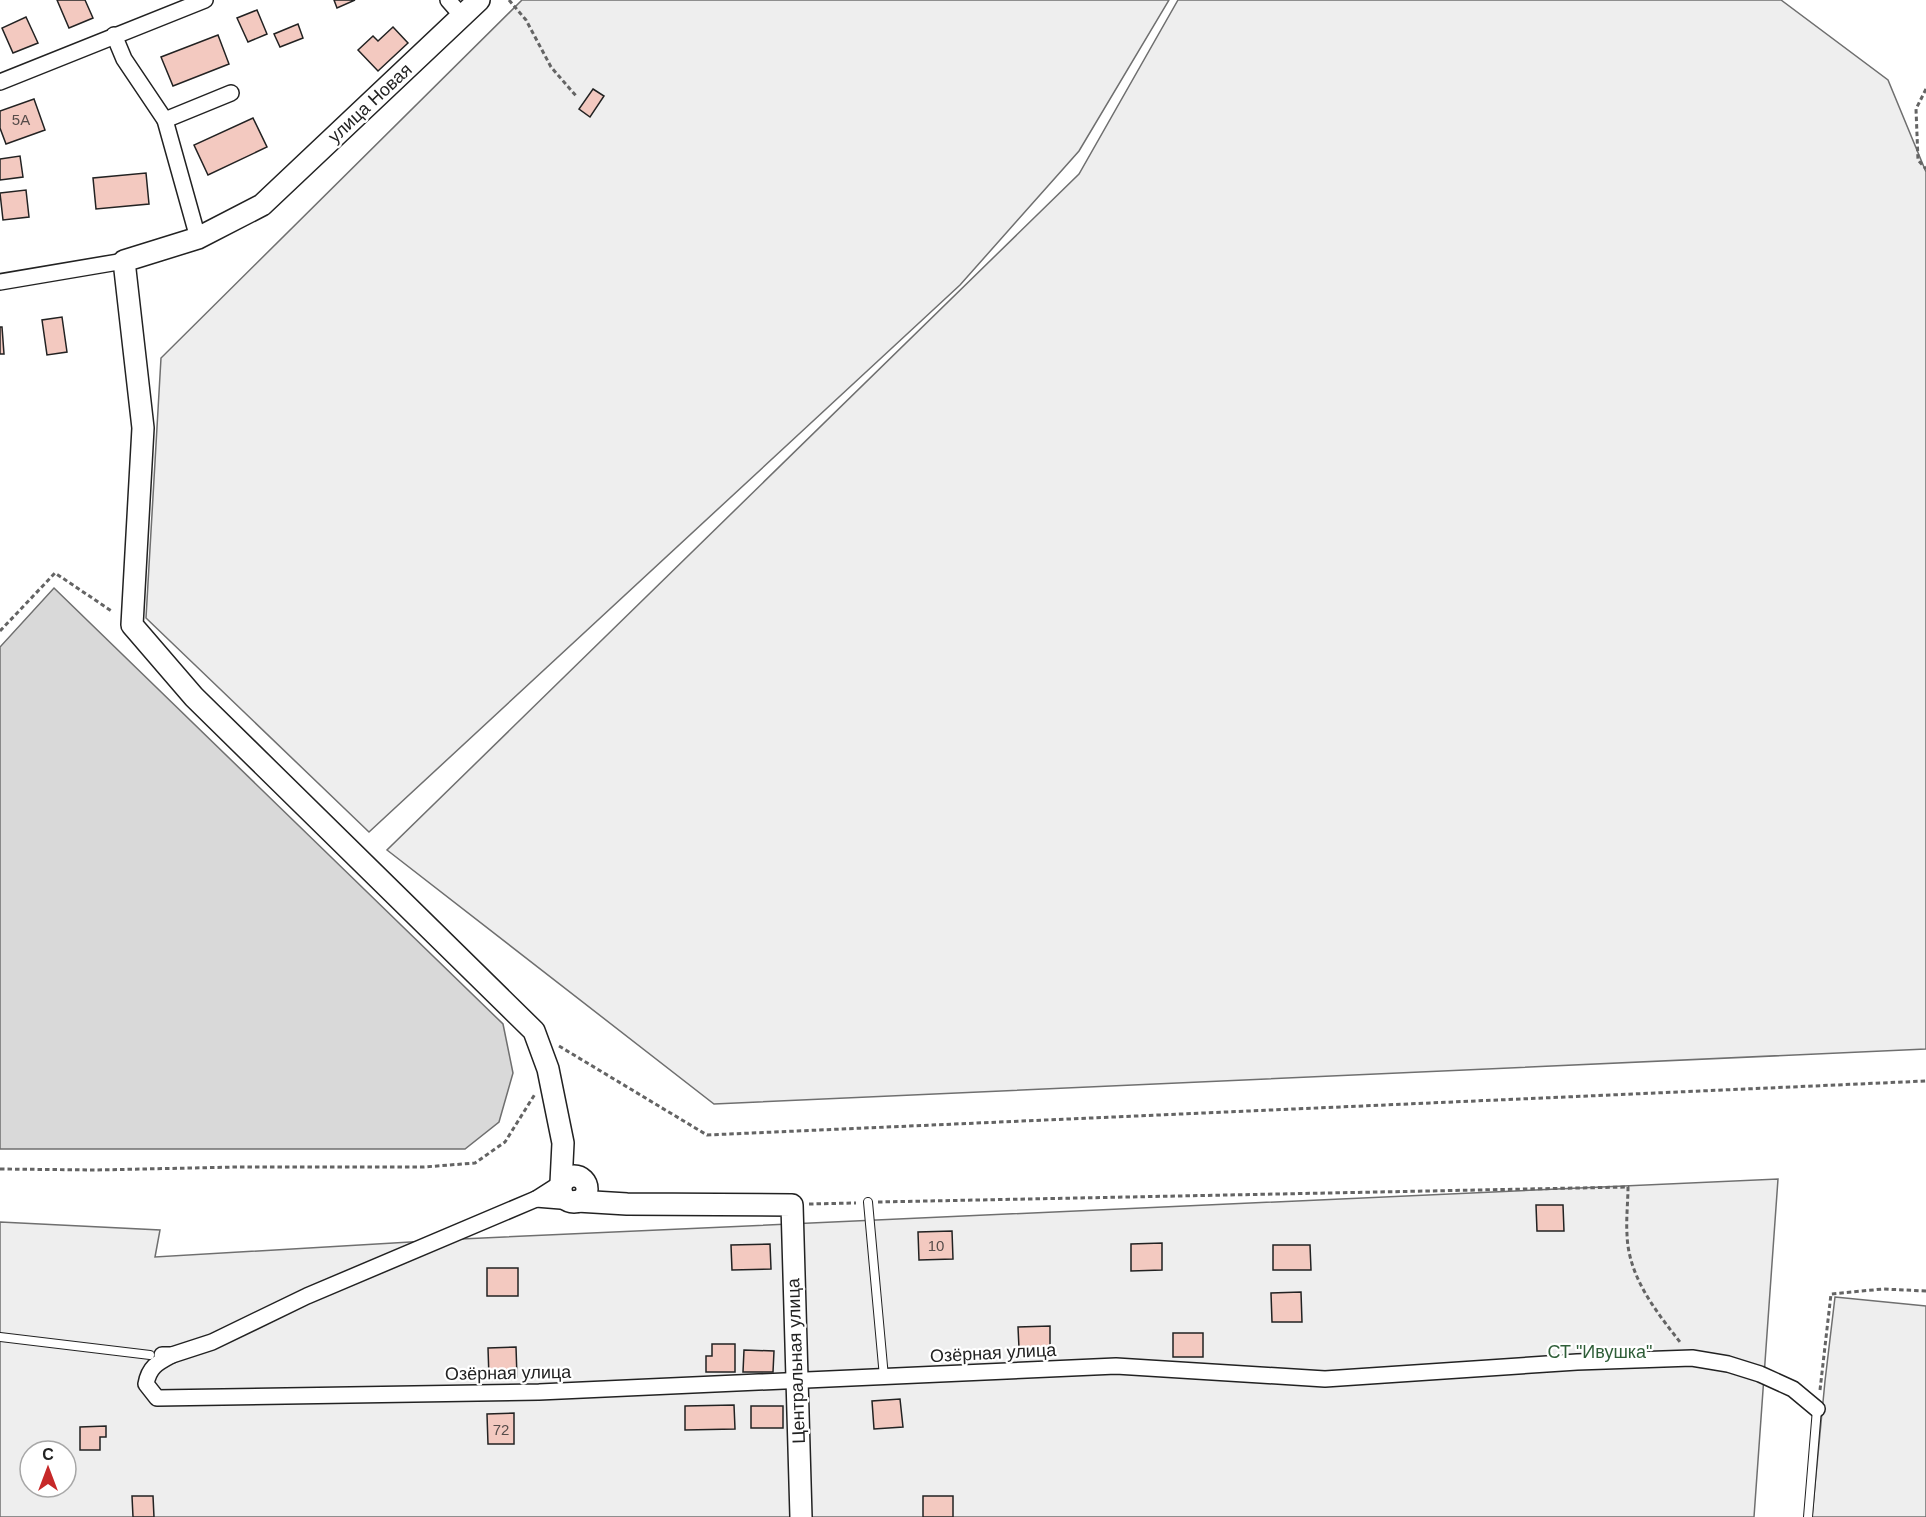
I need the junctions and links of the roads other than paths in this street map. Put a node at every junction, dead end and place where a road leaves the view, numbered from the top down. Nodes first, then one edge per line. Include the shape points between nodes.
1 (205, 0) edge
2 (479, 0) edge
3 (455, 8) edge
4 (114, 35) junction
5 (0, 82) edge
6 (231, 93) dead end
7 (165, 120) junction
8 (198, 238) junction
9 (124, 261) junction
10 (0, 282) edge
11 (563, 1143) junction
12 (561, 1184) junction
13 (580, 1192) junction
14 (536, 1199) junction
15 (868, 1202) road end
16 (0, 1337) edge
17 (150, 1355) joint
18 (172, 1355) junction
19 (884, 1378) junction
20 (796, 1380) junction
21 (1818, 1409) joint
22 (801, 1517) edge
23 (1808, 1517) edge

1 - 4 street
2 - 3 street, улица Новая
3 - 8 street, улица Новая via 262,205
4 - 5 street
4 - 7 street via 124,59
6 - 7 street
7 - 8 street
8 - 9 street, улица Новая
9 - 10 street
9 - 11 street via 143,428 132,625 194,697 534,1031 548,1069
11 - 12 street
11 - 13 street
12 - 13 street via 562,1196
12 - 14 street
13 - 14 street
13 - 20 street, Центральная улица via 627,1204 792,1205
14 - 18 street via 307,1296 212,1342
15 - 19 lane
16 - 17 lane
17 - 18 street
18 - 20 street, Озёрная улица via 155,1364 148,1374 146,1384 157,1398 539,1392
19 - 20 street, Озёрная улица
19 - 21 street, Озёрная улица via 1116,1366 1325,1379 1692,1358 1760,1374 1793,1389
20 - 22 street, Центральная улица
21 - 23 lane

